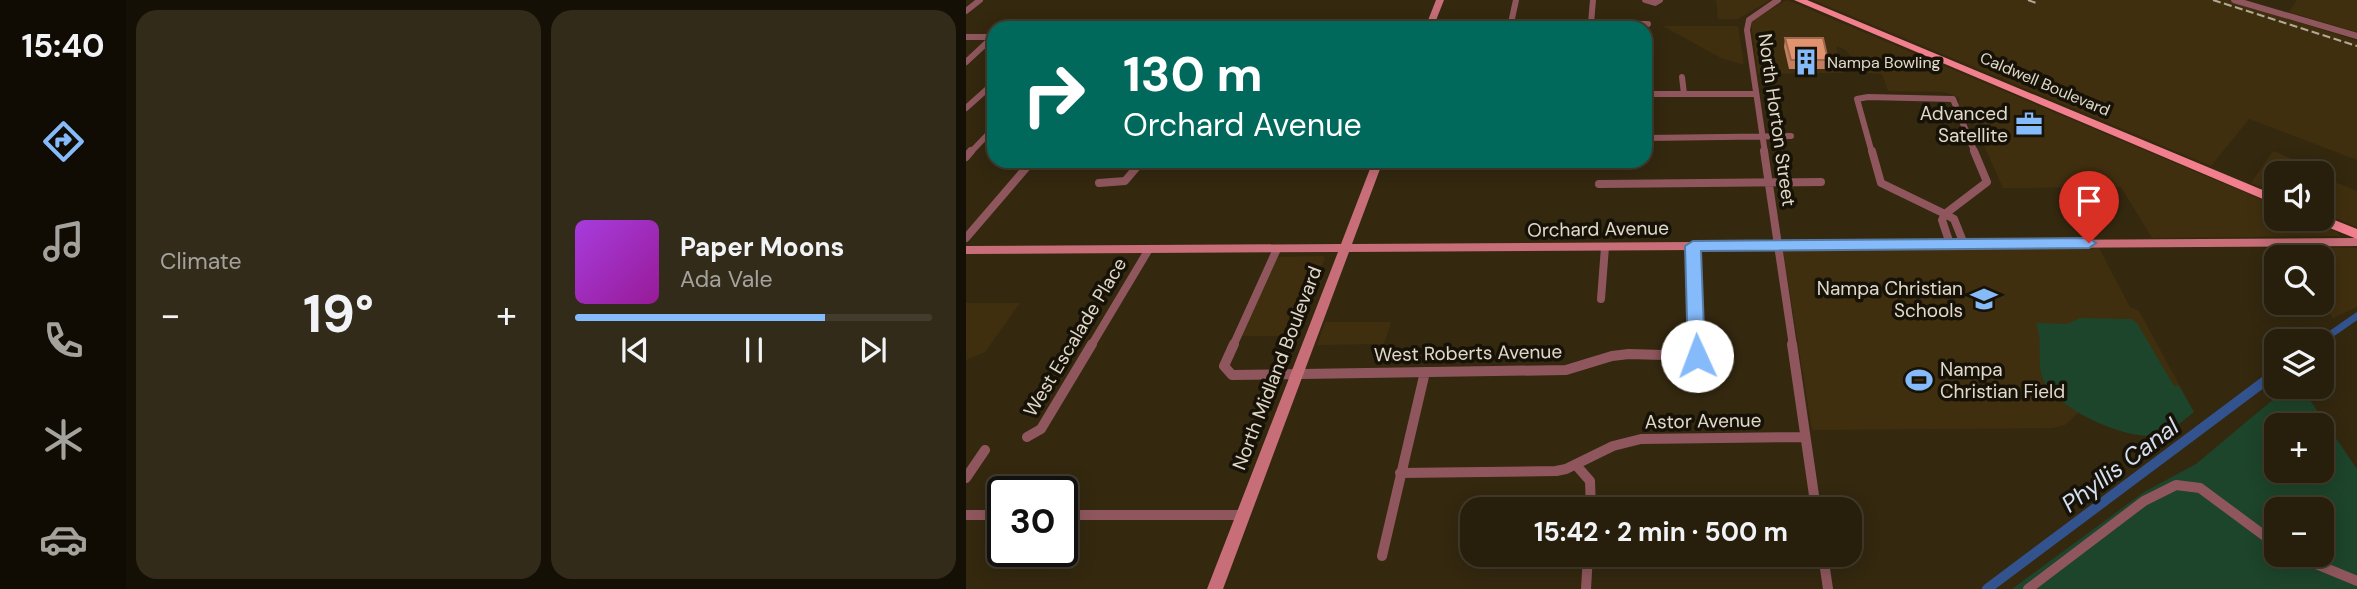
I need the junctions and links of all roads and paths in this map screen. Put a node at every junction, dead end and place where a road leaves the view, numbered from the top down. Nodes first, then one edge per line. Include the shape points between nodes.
1 (980, 0) edge
2 (1440, 0) edge
3 (1516, 0) edge
4 (1593, 0) edge
5 (1646, 0) edge
6 (1660, 0) edge
7 (1778, 0) edge
8 (1799, 0) edge
9 (2234, 0) edge
10 (966, 11) edge
11 (1432, 21) edge
12 (1511, 21) edge
13 (1593, 21) edge
14 (2357, 36) edge
15 (966, 37) edge
16 (987, 37) edge
17 (987, 43) edge
18 (966, 62) edge
19 (1682, 77) dead end
20 (987, 89) edge
21 (1652, 94) edge
22 (1684, 94) junction
23 (1755, 94) junction
24 (966, 108) edge
25 (987, 135) edge
26 (1761, 136) junction
27 (1791, 136) dead end
28 (1652, 138) edge
29 (966, 157) edge
30 (1026, 168) edge
31 (1137, 168) edge
32 (1375, 168) edge
33 (1821, 182) dead end
34 (1099, 183) dead end
35 (1767, 183) junction
36 (1599, 184) dead end
37 (2264, 196) edge
38 (1945, 214) junction
39 (2334, 225) edge
40 (2357, 234) edge
41 (966, 238) edge
42 (2357, 242) edge
43 (1950, 244) junction
44 (1964, 244) junction
45 (1693, 246) junction
46 (1776, 246) junction
47 (1605, 247) junction
48 (1277, 249) junction
49 (1342, 249) junction
50 (966, 250) edge
51 (1149, 250) junction
52 (1601, 299) dead end
53 (1425, 372) junction
54 (1296, 374) junction
55 (1027, 437) dead end
56 (1804, 438) junction
57 (985, 450) dead end
58 (1576, 465) junction
59 (1399, 473) junction
60 (966, 478) edge
61 (1591, 497) edge
62 (1814, 497) edge
63 (966, 515) edge
64 (987, 515) edge
65 (1078, 515) edge
66 (1243, 515) junction
67 (2264, 535) edge
68 (1382, 556) dead end
69 (1587, 567) edge
70 (1825, 567) edge
71 (2323, 567) edge
72 (2357, 581) edge
73 (1215, 589) edge
74 (1586, 589) edge
75 (1828, 589) edge
76 (2028, 589) edge

1 - 10 street
2 - 11 street
3 - 12 street
4 - 13 street
5 - 6 street
7 - 23 street, North Horton Street via 1747,23
8 - 37 main road, Caldwell Boulevard
9 - 14 street
15 - 16 street
17 - 18 street
19 - 22 street
20 - 24 street
21 - 22 street
22 - 23 street
23 - 26 street, North Horton Street
25 - 29 street
26 - 27 street
26 - 28 street
26 - 35 street, North Horton Street
30 - 41 street
31 - 34 street via 1128,180
32 - 49 main road, North Midland Boulevard
33 - 35 street
35 - 36 street
35 - 46 street, North Horton Street
38 - 38 street via 1881,183 1857,99 1953,99 1987,182
38 - 43 street via 1942,220
38 - 44 street via 1954,219
39 - 40 main road
42 - 44 street, Orchard Avenue
43 - 44 street, Orchard Avenue
43 - 46 street, Orchard Avenue
45 - 46 street, Orchard Avenue
45 - 47 street, Orchard Avenue
45 - 53 street, West Roberts Avenue via 1697,356 1629,354 1566,370
46 - 56 street, North Horton Street
47 - 49 street, Orchard Avenue
47 - 52 street
48 - 49 street, Orchard Avenue
48 - 51 street, Orchard Avenue
48 - 54 street, West Roberts Avenue via 1224,366 1232,375
49 - 54 main road, North Midland Boulevard
50 - 51 street, Orchard Avenue
51 - 55 street, West Escalade Place via 1041,429
53 - 54 street, West Roberts Avenue
53 - 59 street
54 - 66 main road, North Midland Boulevard
56 - 58 street, Astor Avenue via 1641,439 1620,443
56 - 62 street, North Horton Street
57 - 60 street
58 - 59 street, Astor Avenue via 1556,471
58 - 61 street via 1590,481
59 - 68 street
63 - 64 street
65 - 66 street
66 - 73 main road, North Midland Boulevard
67 - 76 street via 2200,488 2176,485 2144,501
69 - 74 street
70 - 75 street
71 - 72 street

